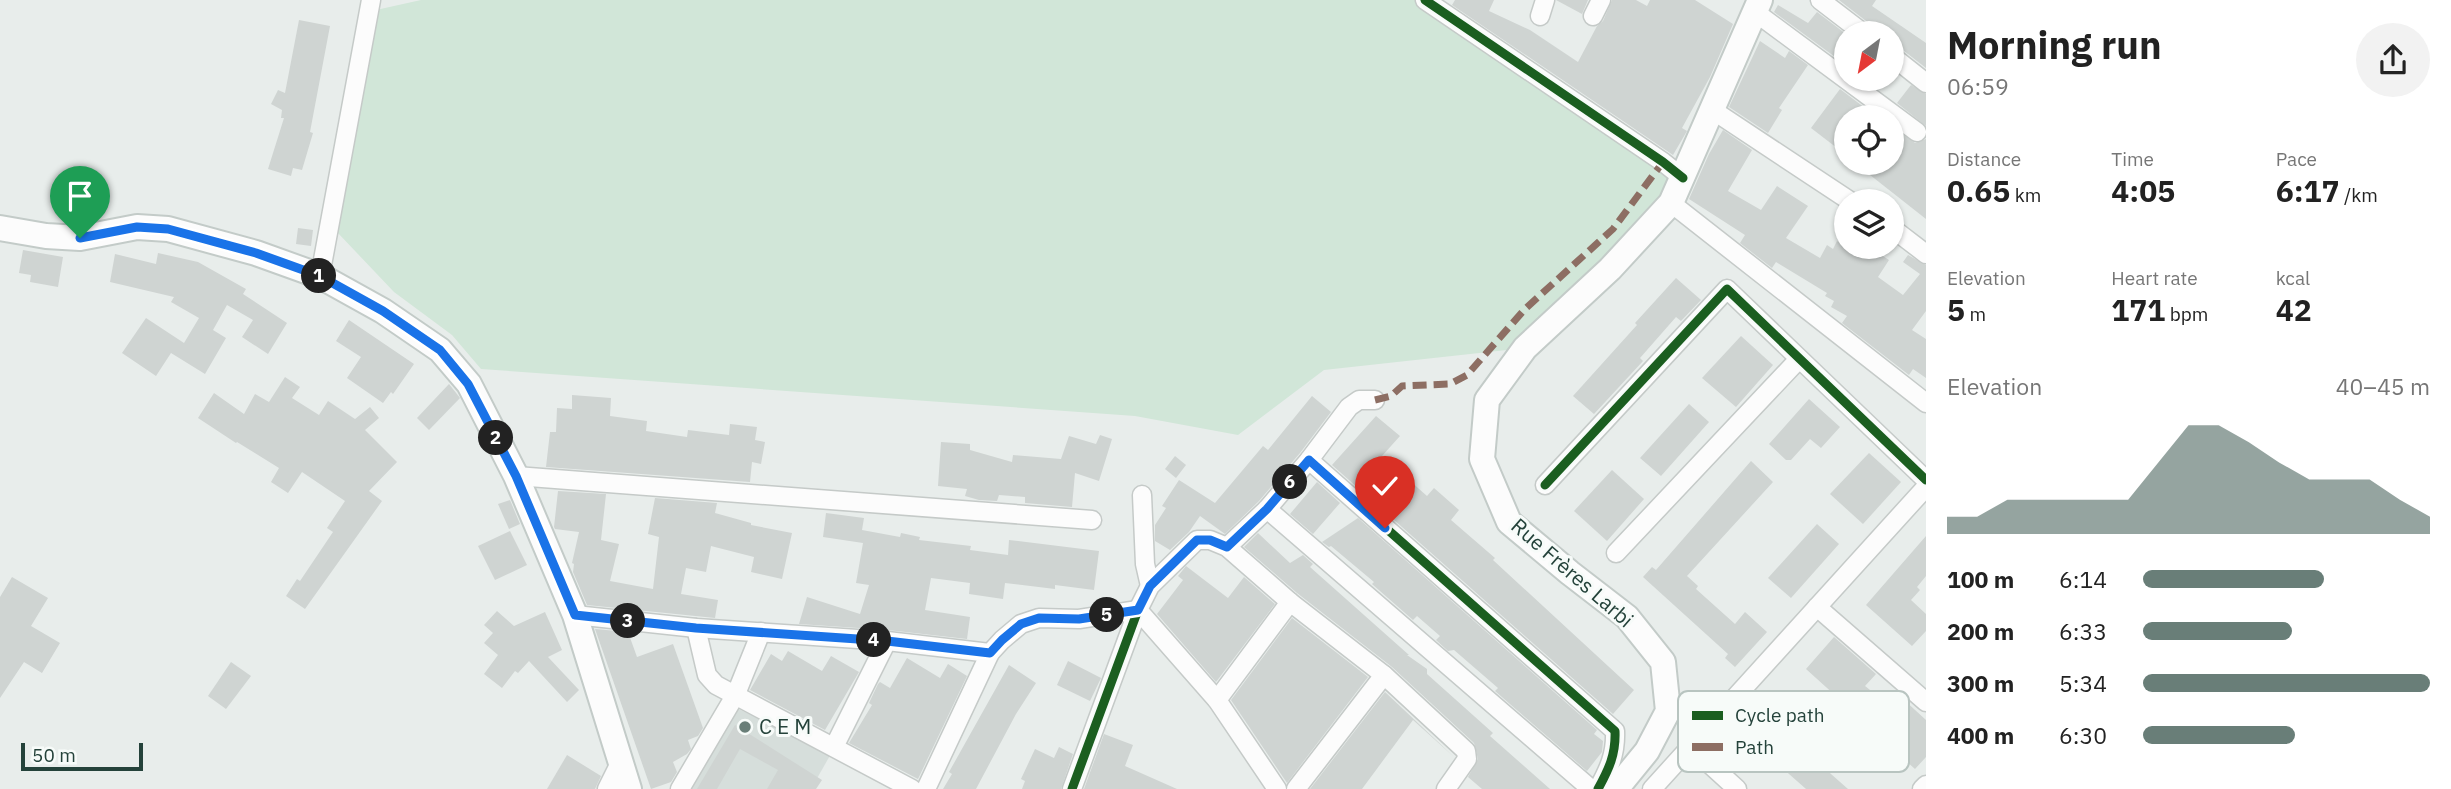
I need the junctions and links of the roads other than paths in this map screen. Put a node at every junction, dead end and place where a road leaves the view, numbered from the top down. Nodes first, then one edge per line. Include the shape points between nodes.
1 (1425, 0) edge
2 (1820, 0) edge
3 (375, 1) edge
4 (1757, 6) edge
5 (1847, 21) edge
6 (1904, 66) edge
7 (1926, 83) edge
8 (1711, 109) junction
9 (1917, 132) dead end
10 (1683, 178) junction
11 (1834, 190) edge
12 (1671, 203) junction
13 (0, 228) edge
14 (1904, 237) edge
15 (1926, 254) edge
16 (320, 276) junction
17 (1799, 359) junction
18 (1376, 400) dead end
19 (1926, 403) edge
20 (1309, 460) junction
21 (516, 476) junction
22 (1926, 480) edge
23 (1545, 485) dead end
24 (1926, 486) edge
25 (1142, 495) dead end
26 (1267, 509) junction
27 (1092, 520) dead end
28 (1227, 547) junction
29 (1616, 553) dead end
30 (1150, 586) junction
31 (1290, 602) junction
32 (1817, 607) junction
33 (1138, 610) junction
34 (575, 615) junction
35 (696, 628) junction
36 (761, 632) junction
37 (887, 641) junction
38 (990, 653) junction
39 (1384, 675) junction
40 (1741, 691) edge
41 (736, 694) junction
42 (1217, 700) junction
43 (1926, 702) edge
44 (834, 747) junction
45 (621, 761) junction
46 (1678, 761) edge
47 (1718, 772) edge
48 (1926, 785) edge
49 (607, 789) edge
50 (629, 789) edge
51 (680, 789) edge
52 (912, 789) edge
53 (926, 789) edge
54 (1072, 789) edge
55 (1277, 789) edge
56 (1296, 789) edge
57 (1446, 789) edge
58 (1591, 789) edge
59 (1598, 789) edge
60 (1616, 789) edge
61 (1652, 789) edge
62 (1737, 789) edge
63 (1922, 789) edge

1 - 10 street
2 - 5 street
3 - 16 street
4 - 8 main road, Rue Frères Larbi
4 - 9 street
6 - 7 street
8 - 10 main road, Rue Frères Larbi
8 - 11 street
10 - 12 main road, Rue Frères Larbi
12 - 19 street
12 - 60 main road, Rue Frères Larbi via 1610,269 1525,348 1487,400 1482,459 1509,522 1627,617 1663,662 1668,711 1647,751
13 - 16 main road via 80,238 137,227 168,229
14 - 15 street
16 - 21 main road via 440,350 468,384
17 - 22 street
17 - 23 street via 1727,289
17 - 29 street
18 - 20 street via 1359,400 1349,407
20 - 26 street
20 - 59 street via 1615,731 1611,766
21 - 27 street
21 - 34 main road
24 - 32 street
25 - 30 street
26 - 28 street
26 - 58 street
28 - 30 street via 1197,540
28 - 31 street
30 - 33 street
31 - 39 street
31 - 42 street
32 - 40 street
32 - 43 street
33 - 38 street via 1079,619 1039,618 1021,624
33 - 42 street
33 - 54 street
34 - 35 street
34 - 45 main road
35 - 36 street
35 - 41 street via 707,675
36 - 37 street
36 - 41 street
37 - 38 street
37 - 44 street
38 - 53 street
39 - 56 street
39 - 57 street via 1466,751 1467,759
41 - 44 street
41 - 51 street
42 - 55 street
44 - 52 street
45 - 49 street
45 - 50 main road
46 - 61 street
47 - 62 street
48 - 63 street

